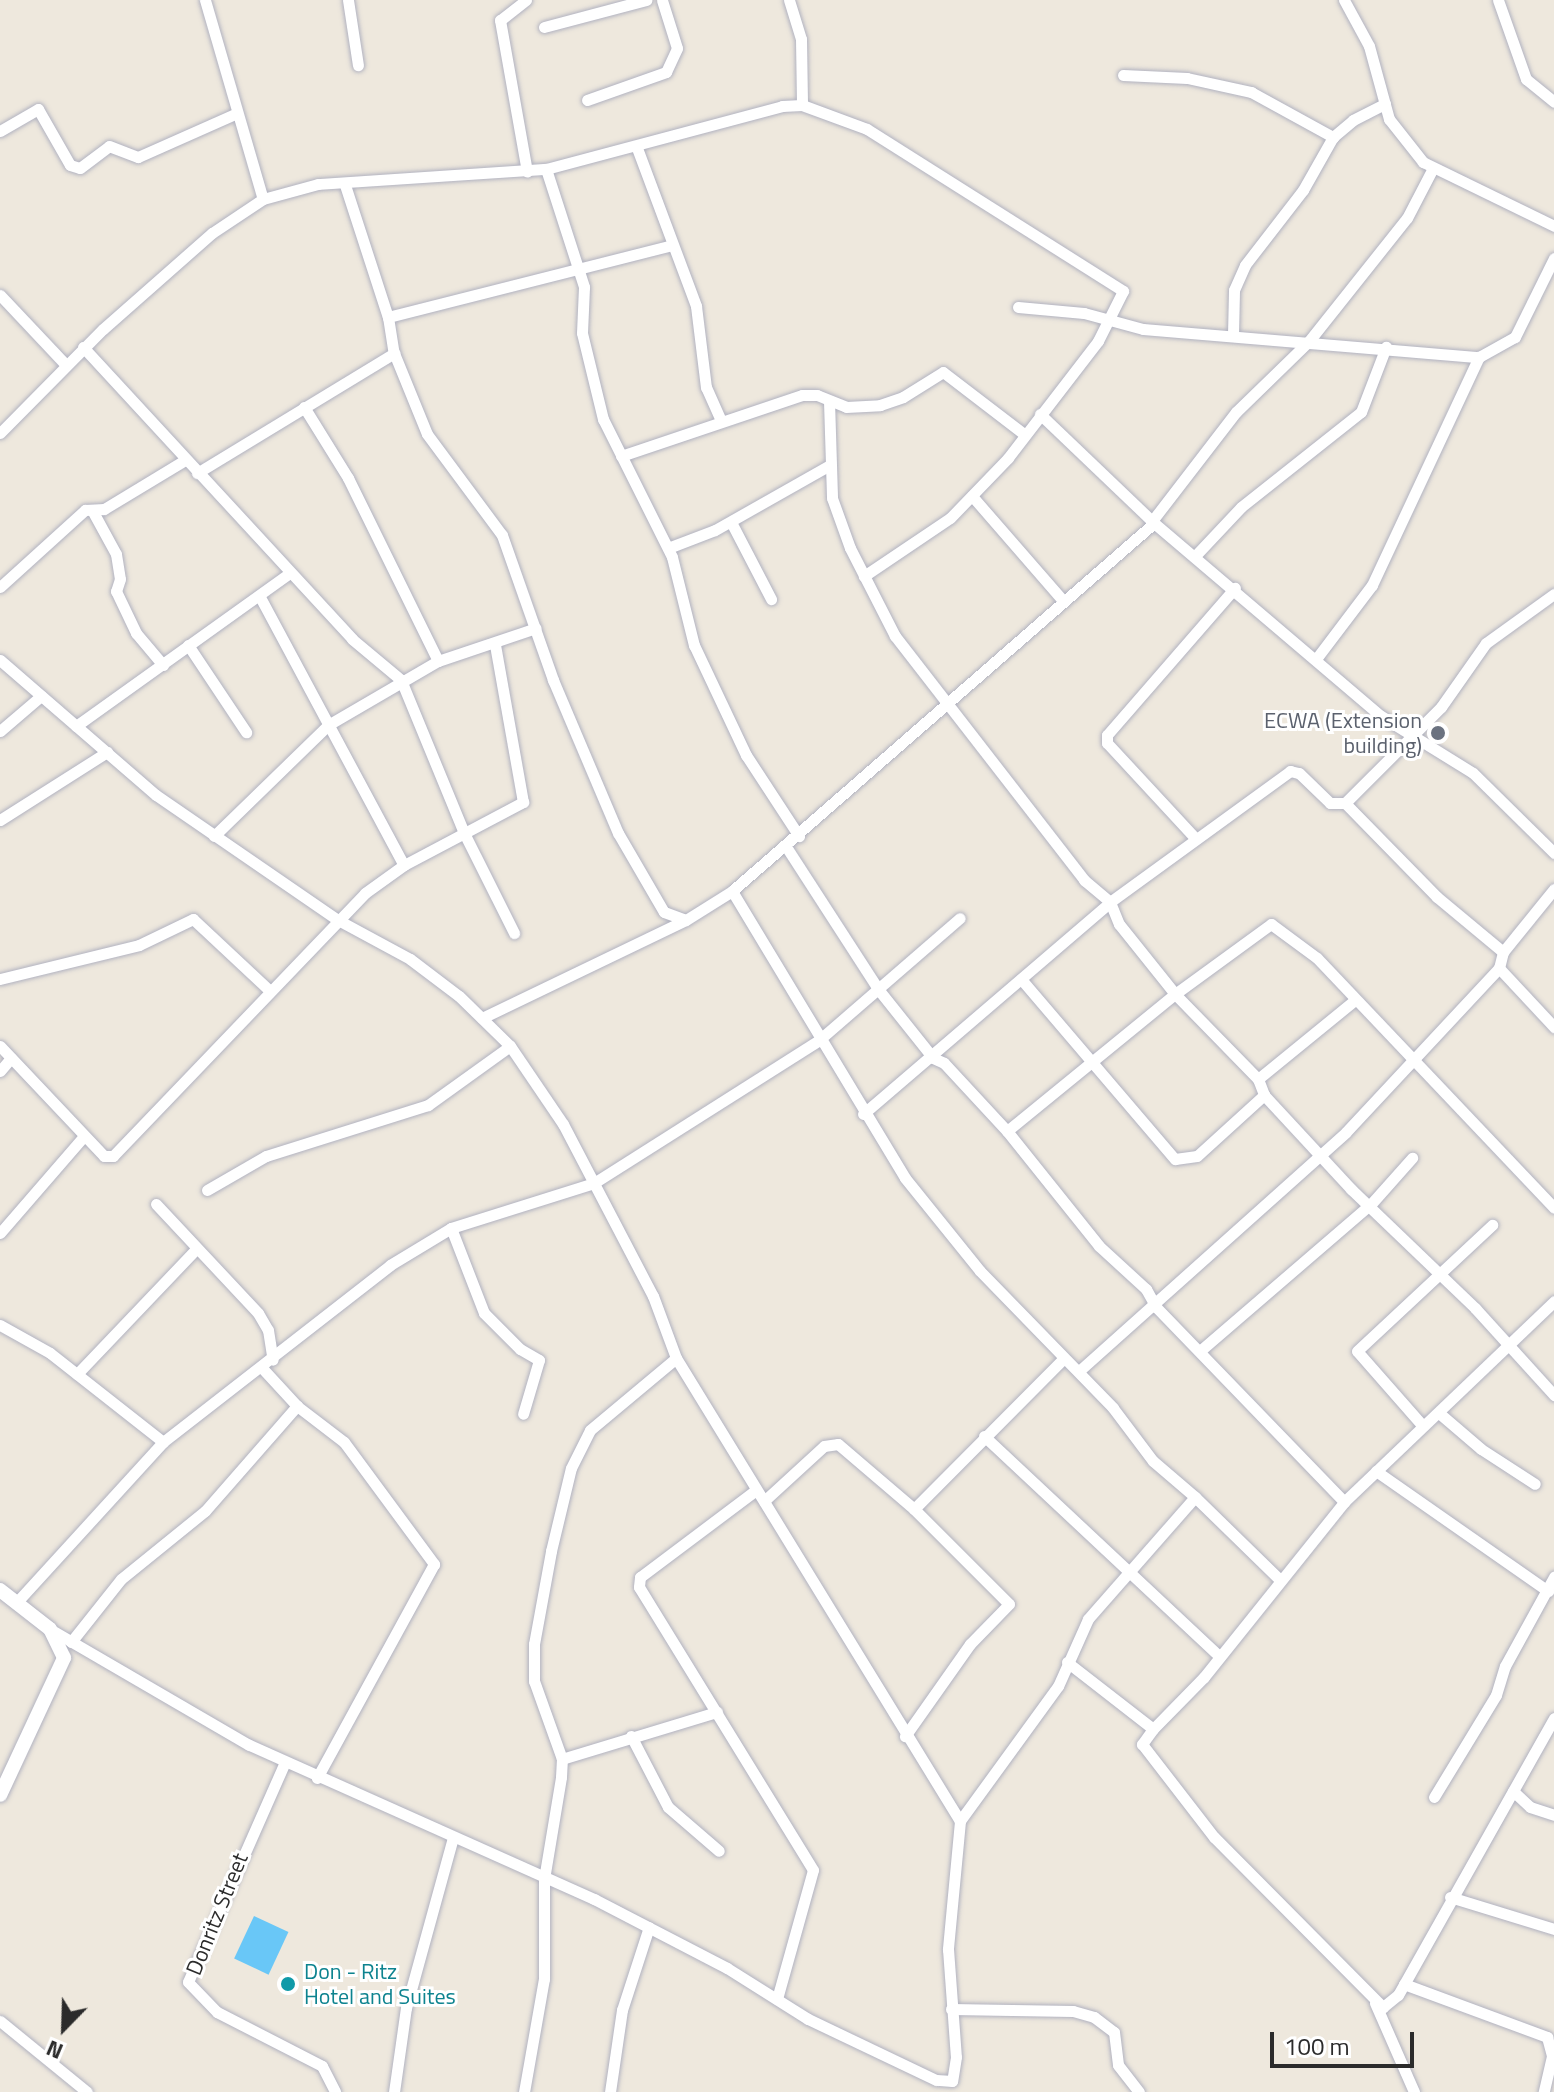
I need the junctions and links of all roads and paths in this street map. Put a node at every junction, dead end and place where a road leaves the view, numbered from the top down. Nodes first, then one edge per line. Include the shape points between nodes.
1 (205, 0) edge
2 (348, 0) edge
3 (526, 0) edge
4 (646, 0) edge
5 (662, 0) edge
6 (789, 0) edge
7 (1344, 0) edge
8 (1498, 0) edge
9 (544, 27) dead end
10 (358, 65) dead end
11 (1123, 75) dead end
12 (587, 100) dead end
13 (1554, 102) edge
14 (1385, 104) junction
15 (802, 105) junction
16 (235, 114) junction
17 (0, 131) edge
18 (1333, 137) junction
19 (637, 148) junction
20 (1433, 168) junction
21 (546, 169) junction
22 (527, 172) junction
23 (345, 185) junction
24 (263, 199) junction
25 (1554, 226) edge
26 (672, 245) junction
27 (1554, 258) edge
28 (577, 266) junction
29 (0, 295) edge
30 (1018, 307) dead end
31 (388, 317) junction
32 (1111, 319) junction
33 (1233, 335) junction
34 (1309, 341) junction
35 (83, 347) junction
36 (1386, 347) junction
37 (394, 353) junction
38 (1479, 357) junction
39 (65, 364) junction
40 (829, 401) junction
41 (304, 407) junction
42 (1040, 414) junction
43 (721, 420) junction
44 (0, 433) edge
45 (1025, 435) junction
46 (621, 456) junction
47 (185, 460) junction
48 (828, 466) junction
49 (197, 473) junction
50 (972, 496) junction
51 (92, 510) junction
52 (731, 522) junction
53 (1153, 522) junction
54 (668, 548) junction
55 (1195, 556) junction
56 (290, 573) junction
57 (864, 576) junction
58 (0, 587) edge
59 (1235, 588) junction
60 (1554, 594) edge
61 (260, 597) junction
62 (771, 599) dead end
63 (1064, 602) junction
64 (536, 628) junction
65 (188, 645) junction
66 (495, 645) junction
67 (1316, 659) junction
68 (0, 660) edge
69 (438, 661) junction
70 (163, 665) junction
71 (401, 680) junction
72 (41, 696) junction
73 (945, 701) junction
74 (328, 725) junction
75 (76, 726) junction
76 (0, 731) edge
77 (246, 732) dead end
78 (1415, 734) junction
79 (107, 752) junction
80 (1345, 803) junction
81 (0, 820) edge
82 (464, 833) junction
83 (214, 836) junction
84 (799, 836) junction
85 (1196, 839) junction
86 (785, 845) junction
87 (1554, 853) edge
88 (404, 865) junction
89 (1554, 889) edge
90 (732, 891) junction
91 (1110, 902) junction
92 (960, 918) dead end
93 (338, 920) junction
94 (686, 920) junction
95 (514, 933) dead end
96 (1503, 952) junction
97 (1499, 968) junction
98 (0, 979) edge
99 (1021, 979) junction
100 (878, 989) junction
101 (269, 990) junction
102 (1175, 994) junction
103 (1355, 1000) junction
104 (482, 1018) junction
105 (1554, 1027) edge
106 (819, 1040) junction
107 (0, 1046) edge
108 (510, 1046) junction
109 (11, 1058) junction
110 (933, 1058) junction
111 (1410, 1060) junction
112 (1091, 1062) junction
113 (0, 1071) edge
114 (1258, 1079) junction
115 (1264, 1095) junction
116 (863, 1114) junction
117 (1007, 1131) junction
118 (84, 1136) junction
119 (1321, 1152) junction
120 (1412, 1158) dead end
121 (594, 1183) junction
122 (207, 1190) dead end
123 (156, 1204) dead end
124 (1371, 1204) junction
125 (1554, 1208) edge
126 (1492, 1225) dead end
127 (451, 1228) junction
128 (0, 1233) edge
129 (196, 1249) junction
130 (1441, 1275) junction
131 (1554, 1301) edge
132 (1156, 1307) junction
133 (0, 1325) edge
134 (1507, 1345) junction
135 (1201, 1350) junction
136 (676, 1358) junction
137 (1063, 1359) junction
138 (273, 1360) junction
139 (263, 1369) junction
140 (1079, 1371) junction
141 (77, 1374) junction
142 (1554, 1395) edge
143 (297, 1406) junction
144 (1439, 1413) junction
145 (523, 1414) dead end
146 (1422, 1425) junction
147 (984, 1436) junction
148 (163, 1442) junction
149 (1376, 1471) junction
150 (1535, 1484) dead end
151 (756, 1490) junction
152 (1195, 1497) junction
153 (764, 1501) junction
154 (1344, 1502) junction
155 (914, 1509) junction
156 (1129, 1574) junction
157 (1554, 1577) edge
158 (1278, 1578) junction
159 (0, 1590) edge
160 (1548, 1591) junction
161 (16, 1603) junction
162 (50, 1629) junction
163 (75, 1645) junction
164 (1220, 1657) junction
165 (1067, 1662) junction
166 (58, 1678) junction
167 (717, 1712) junction
168 (1554, 1718) edge
169 (1153, 1729) junction
170 (631, 1736) junction
171 (905, 1736) junction
172 (562, 1759) junction
173 (285, 1762) junction
174 (317, 1778) junction
175 (1513, 1791) junction
176 (0, 1795) edge
177 (1434, 1797) dead end
178 (1554, 1815) edge
179 (960, 1821) junction
180 (453, 1837) junction
181 (719, 1851) dead end
182 (544, 1879) junction
183 (1450, 1897) junction
184 (649, 1927) junction
185 (1554, 1929) edge
186 (1404, 1984) junction
187 (777, 1999) junction
188 (1375, 2003) junction
189 (951, 2009) junction
190 (0, 2021) edge
191 (936, 2080) junction
192 (952, 2081) junction
193 (87, 2092) edge
194 (335, 2092) edge
195 (394, 2092) edge
196 (524, 2092) edge
197 (610, 2092) edge
198 (931, 2092) edge
199 (959, 2092) edge
200 (1139, 2092) edge
201 (1414, 2092) edge
202 (1544, 2092) edge

1 - 16 street
2 - 10 street
3 - 22 street via 500,20
4 - 9 street
5 - 12 street via 677,48 666,72
6 - 15 street via 801,39
7 - 14 street via 1369,46
8 - 13 street via 1526,79
11 - 18 street via 1187,78 1259,94
14 - 18 street
14 - 20 street via 1389,119
15 - 19 street via 782,106
15 - 32 street via 867,129 1045,245 1121,286
16 - 17 street via 138,157 109,146 80,168 70,165 38,109
16 - 24 street
18 - 33 street via 1303,190 1236,279
19 - 21 street
19 - 26 street
20 - 25 street
20 - 34 street via 1407,218
21 - 22 street
21 - 28 street
22 - 23 street
23 - 24 street via 294,188
23 - 31 street
24 - 35 street via 212,233
26 - 28 street
26 - 43 street via 696,306 706,387
27 - 38 street via 1515,337
28 - 31 street
28 - 46 street via 584,287 588,367 603,419
29 - 39 street
30 - 32 street
31 - 37 street
32 - 33 street via 1143,329
32 - 42 street
33 - 34 street
34 - 36 street
34 - 53 street via 1236,412
35 - 39 street
35 - 47 street
36 - 38 street
36 - 55 street via 1361,412 1241,507
37 - 41 street
37 - 64 street via 427,434 502,535
38 - 67 street via 1372,585
39 - 44 street
40 - 43 street via 802,395
40 - 45 street via 846,407 880,405 943,372
40 - 48 street
41 - 49 street
41 - 69 street via 348,478
42 - 45 street
42 - 53 street
43 - 46 street
45 - 50 street
46 - 54 street
47 - 49 street
47 - 51 street via 104,509
48 - 52 street
48 - 57 street via 832,498
49 - 56 street
50 - 57 street via 898,558
50 - 63 street
51 - 58 street via 73,519
51 - 70 street via 116,554 116,591 136,633
52 - 54 street
52 - 62 street
53 - 55 street
53 - 63 street
54 - 84 street via 683,585 694,645 746,755
55 - 59 street
56 - 61 street
56 - 71 street via 352,639
57 - 73 street via 895,636
59 - 67 street
59 - 85 street via 1107,735 1107,743
60 - 78 street via 1486,643
61 - 65 street
61 - 74 street
63 - 73 street
64 - 66 street
64 - 94 street via 618,833 664,912
65 - 70 street
65 - 77 street
66 - 69 street
66 - 82 street via 524,799
67 - 78 street via 1381,716
68 - 72 street
69 - 71 street
70 - 75 street
71 - 74 street
71 - 82 street
72 - 75 street
72 - 76 street
73 - 84 street
73 - 91 street via 1084,880
74 - 83 street
74 - 88 street
75 - 79 street
78 - 80 street
78 - 87 street via 1473,773
79 - 81 street
79 - 83 street
80 - 85 street via 1330,803 1299,773 1290,771
80 - 96 street via 1437,897
82 - 88 street
82 - 95 street
83 - 93 street
84 - 86 street
85 - 91 street
86 - 90 street
86 - 100 street
88 - 93 street
89 - 96 street
90 - 94 street
90 - 106 street
91 - 99 street
91 - 102 street via 1119,924
92 - 100 street
93 - 101 street
93 - 104 street via 410,959
94 - 104 street
96 - 97 street
97 - 105 street
97 - 111 street
98 - 101 street via 139,945 193,919
99 - 110 street
99 - 112 street
100 - 106 street
100 - 110 street
101 - 118 street via 111,1157
102 - 103 street via 1271,924 1317,958
102 - 112 street
102 - 114 street
103 - 111 street
103 - 114 street
104 - 108 street
106 - 116 street
106 - 121 street
107 - 109 street
108 - 121 street via 563,1124
108 - 122 street via 428,1105 266,1156
109 - 113 street
109 - 118 street
110 - 116 street
110 - 117 street via 944,1063
111 - 119 street
111 - 125 street
112 - 115 street via 1180,1161 1197,1156
112 - 117 street
114 - 115 street
115 - 119 street
116 - 137 street via 905,1178 980,1271
117 - 132 street via 1099,1246 1146,1289
118 - 128 street
119 - 124 street
119 - 132 street
120 - 124 street
121 - 127 street
121 - 136 street via 653,1296
123 - 129 street
124 - 130 street
124 - 135 street
126 - 130 street
127 - 138 street via 390,1265
127 - 145 street via 484,1313 539,1360
129 - 138 street via 258,1313 268,1330
129 - 141 street
130 - 134 street
130 - 146 street via 1357,1351
131 - 134 street
132 - 135 street
132 - 140 street
133 - 141 street
134 - 142 street
134 - 144 street
135 - 154 street
136 - 151 street
136 - 172 street via 597,1423 571,1468 534,1644 541,1710
137 - 140 street
137 - 147 street
138 - 139 street
139 - 143 street
139 - 148 street
140 - 152 street via 1153,1461
141 - 148 street
143 - 163 street via 205,1511 121,1579
143 - 174 street via 344,1442 434,1564
144 - 146 street
144 - 150 street
146 - 149 street
147 - 155 street
147 - 156 street
148 - 161 street
149 - 154 street
149 - 160 street
151 - 153 street
151 - 167 street via 640,1577 644,1601
152 - 156 street
152 - 158 street
153 - 155 street via 833,1442
153 - 171 street
154 - 158 street
155 - 171 street via 1009,1604 970,1644
156 - 164 street
156 - 165 street via 1088,1619
157 - 160 street
158 - 164 street
159 - 161 street
160 - 177 street via 1505,1666 1496,1695
161 - 162 street
162 - 163 street
162 - 166 street via 62,1649
163 - 166 street
163 - 173 street
164 - 169 street
165 - 169 street
165 - 179 street via 1058,1686
166 - 176 street
167 - 170 street
167 - 187 street via 813,1870
168 - 175 street
169 - 188 street via 1142,1744 1214,1837
170 - 172 street
170 - 181 street via 668,1807
171 - 179 street
172 - 182 street
173 - 174 street
173 - 194 street, Donritz Street via 188,1982 217,2012 322,2066
174 - 180 street
175 - 178 street via 1530,1807
175 - 183 street
179 - 189 street via 949,1908
180 - 182 street
180 - 195 street via 406,2008
182 - 184 street
182 - 196 street via 548,1942
183 - 185 street
183 - 186 street
184 - 187 street
184 - 197 street via 622,2010
186 - 188 street via 1389,2003
186 - 202 street via 1547,2037 1552,2056
187 - 191 street
188 - 201 street
189 - 192 street via 956,2057
189 - 200 street via 1073,2011 1094,2017 1114,2032 1118,2065
190 - 193 street
191 - 192 street
191 - 198 street
192 - 199 street

